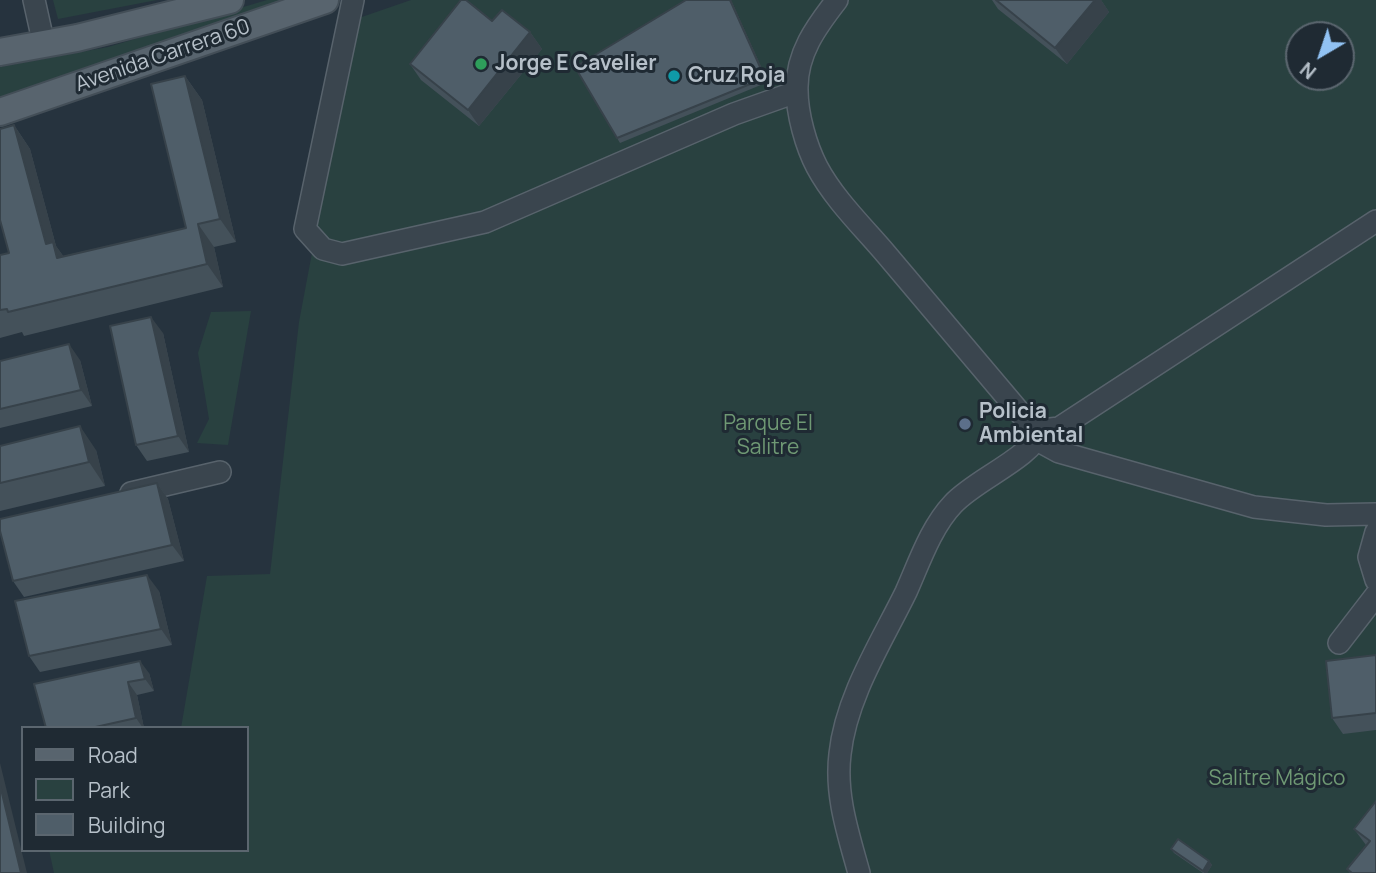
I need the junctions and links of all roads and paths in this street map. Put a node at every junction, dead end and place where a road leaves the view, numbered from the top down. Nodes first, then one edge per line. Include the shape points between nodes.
1 (34, 0) edge
2 (230, 0) edge
3 (325, 0) edge
4 (353, 0) edge
5 (837, 0) edge
6 (44, 45) junction
7 (0, 52) edge
8 (796, 92) junction
9 (0, 112) edge
10 (1376, 221) edge
11 (1039, 435) junction
12 (220, 472) dead end
13 (106, 499) edge
14 (1376, 514) edge
15 (1376, 532) edge
16 (1376, 580) edge
17 (1376, 595) edge
18 (1339, 643) dead end
19 (859, 873) edge

1 - 6 street
2 - 6 main road, Avenida Carrera 60
3 - 9 main road, Avenida Carrera 60
4 - 8 street via 305,229 323,249 342,254 485,222 734,114
5 - 8 street via 807,43
6 - 7 main road, Avenida Carrera 60
8 - 11 street via 816,165 828,185
10 - 11 street via 1059,428
11 - 14 street via 1059,453 1254,507 1326,515
11 - 19 street via 950,507 855,699 839,754 839,799
12 - 13 street
15 - 16 street via 1370,557
17 - 18 street

